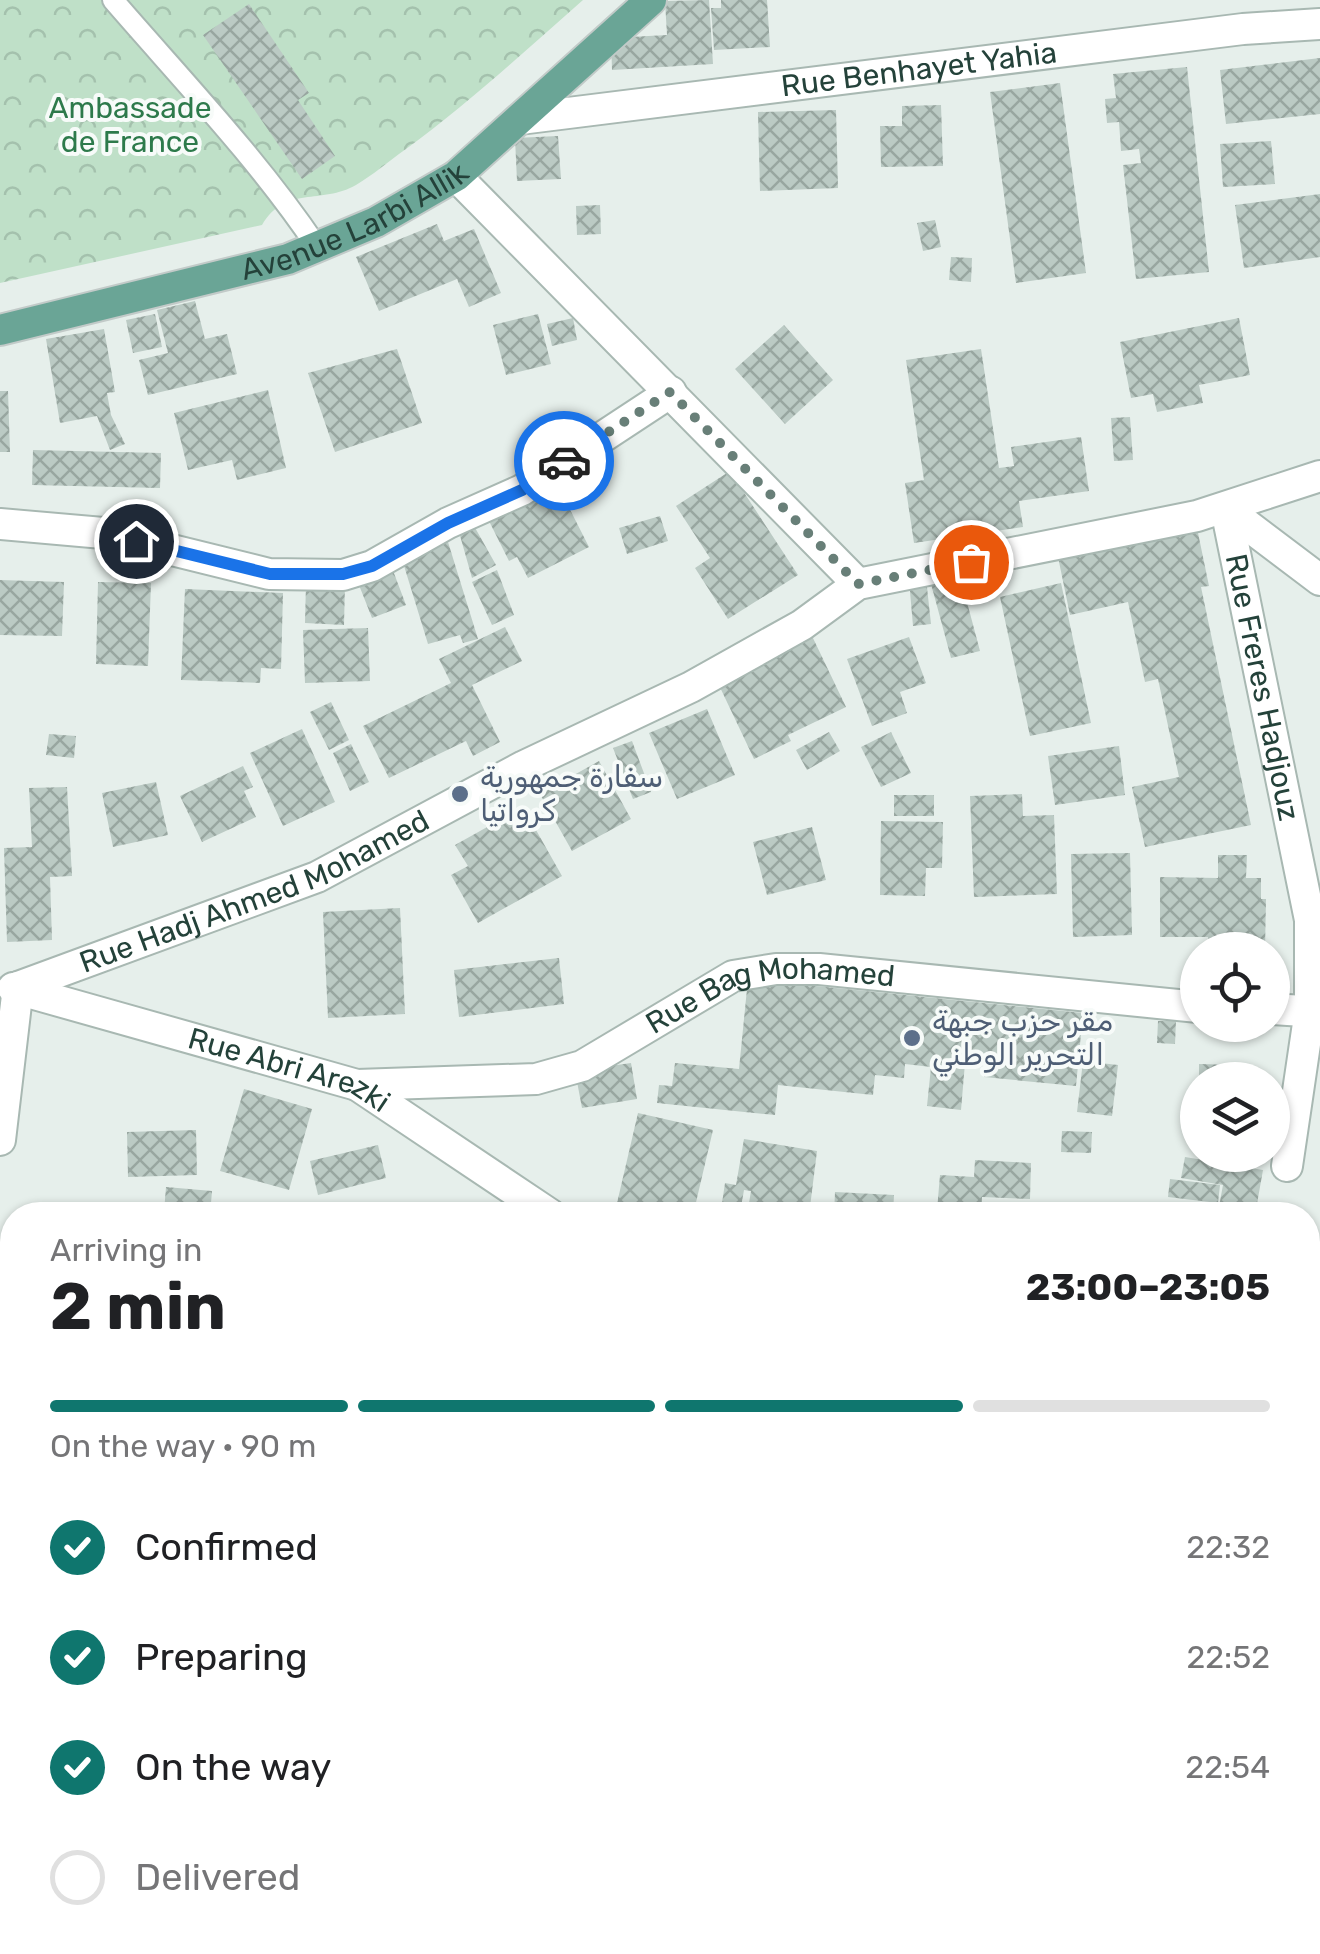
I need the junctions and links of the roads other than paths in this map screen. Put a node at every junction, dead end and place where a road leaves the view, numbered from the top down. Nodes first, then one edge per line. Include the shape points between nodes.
1 (114, 0) edge
2 (652, 0) edge
3 (1320, 24) edge
4 (520, 119) junction
5 (456, 176) junction
6 (317, 247) junction
7 (0, 330) edge
8 (670, 392) junction
9 (1320, 476) edge
10 (1226, 509) junction
11 (0, 524) edge
12 (1320, 580) edge
13 (858, 584) junction
14 (9, 988) edge
15 (1180, 1004) edge
16 (1290, 1010) edge
17 (1315, 1011) edge
18 (356, 1085) junction
19 (0, 1140) edge
20 (1290, 1149) edge
21 (532, 1202) edge

1 - 6 lane
2 - 4 main road, Avenue Larbi Allik
3 - 4 street, Rue Benhayet Yahia
4 - 5 main road, Avenue Larbi Allik
5 - 6 main road, Avenue Larbi Allik
5 - 8 street
6 - 7 main road, Avenue Larbi Allik
8 - 11 street via 522,490 372,566 343,574 270,574 103,533
8 - 13 street
9 - 10 street, Rue Hadj Ahmed Mohamed
10 - 12 street
10 - 13 street, Rue Hadj Ahmed Mohamed
10 - 17 street, Rue Freres Hadjouz via 1310,920
13 - 14 street, Rue Hadj Ahmed Mohamed via 802,625 691,687 524,766 317,877
14 - 18 street, Rue Abri Arezki
14 - 19 street
15 - 18 street, Rue Bag Mohamed via 776,969 733,976 582,1066 536,1080
16 - 17 street
17 - 20 street, Rue Freres Hadjouz
18 - 21 street, Rue Abri Arezki

